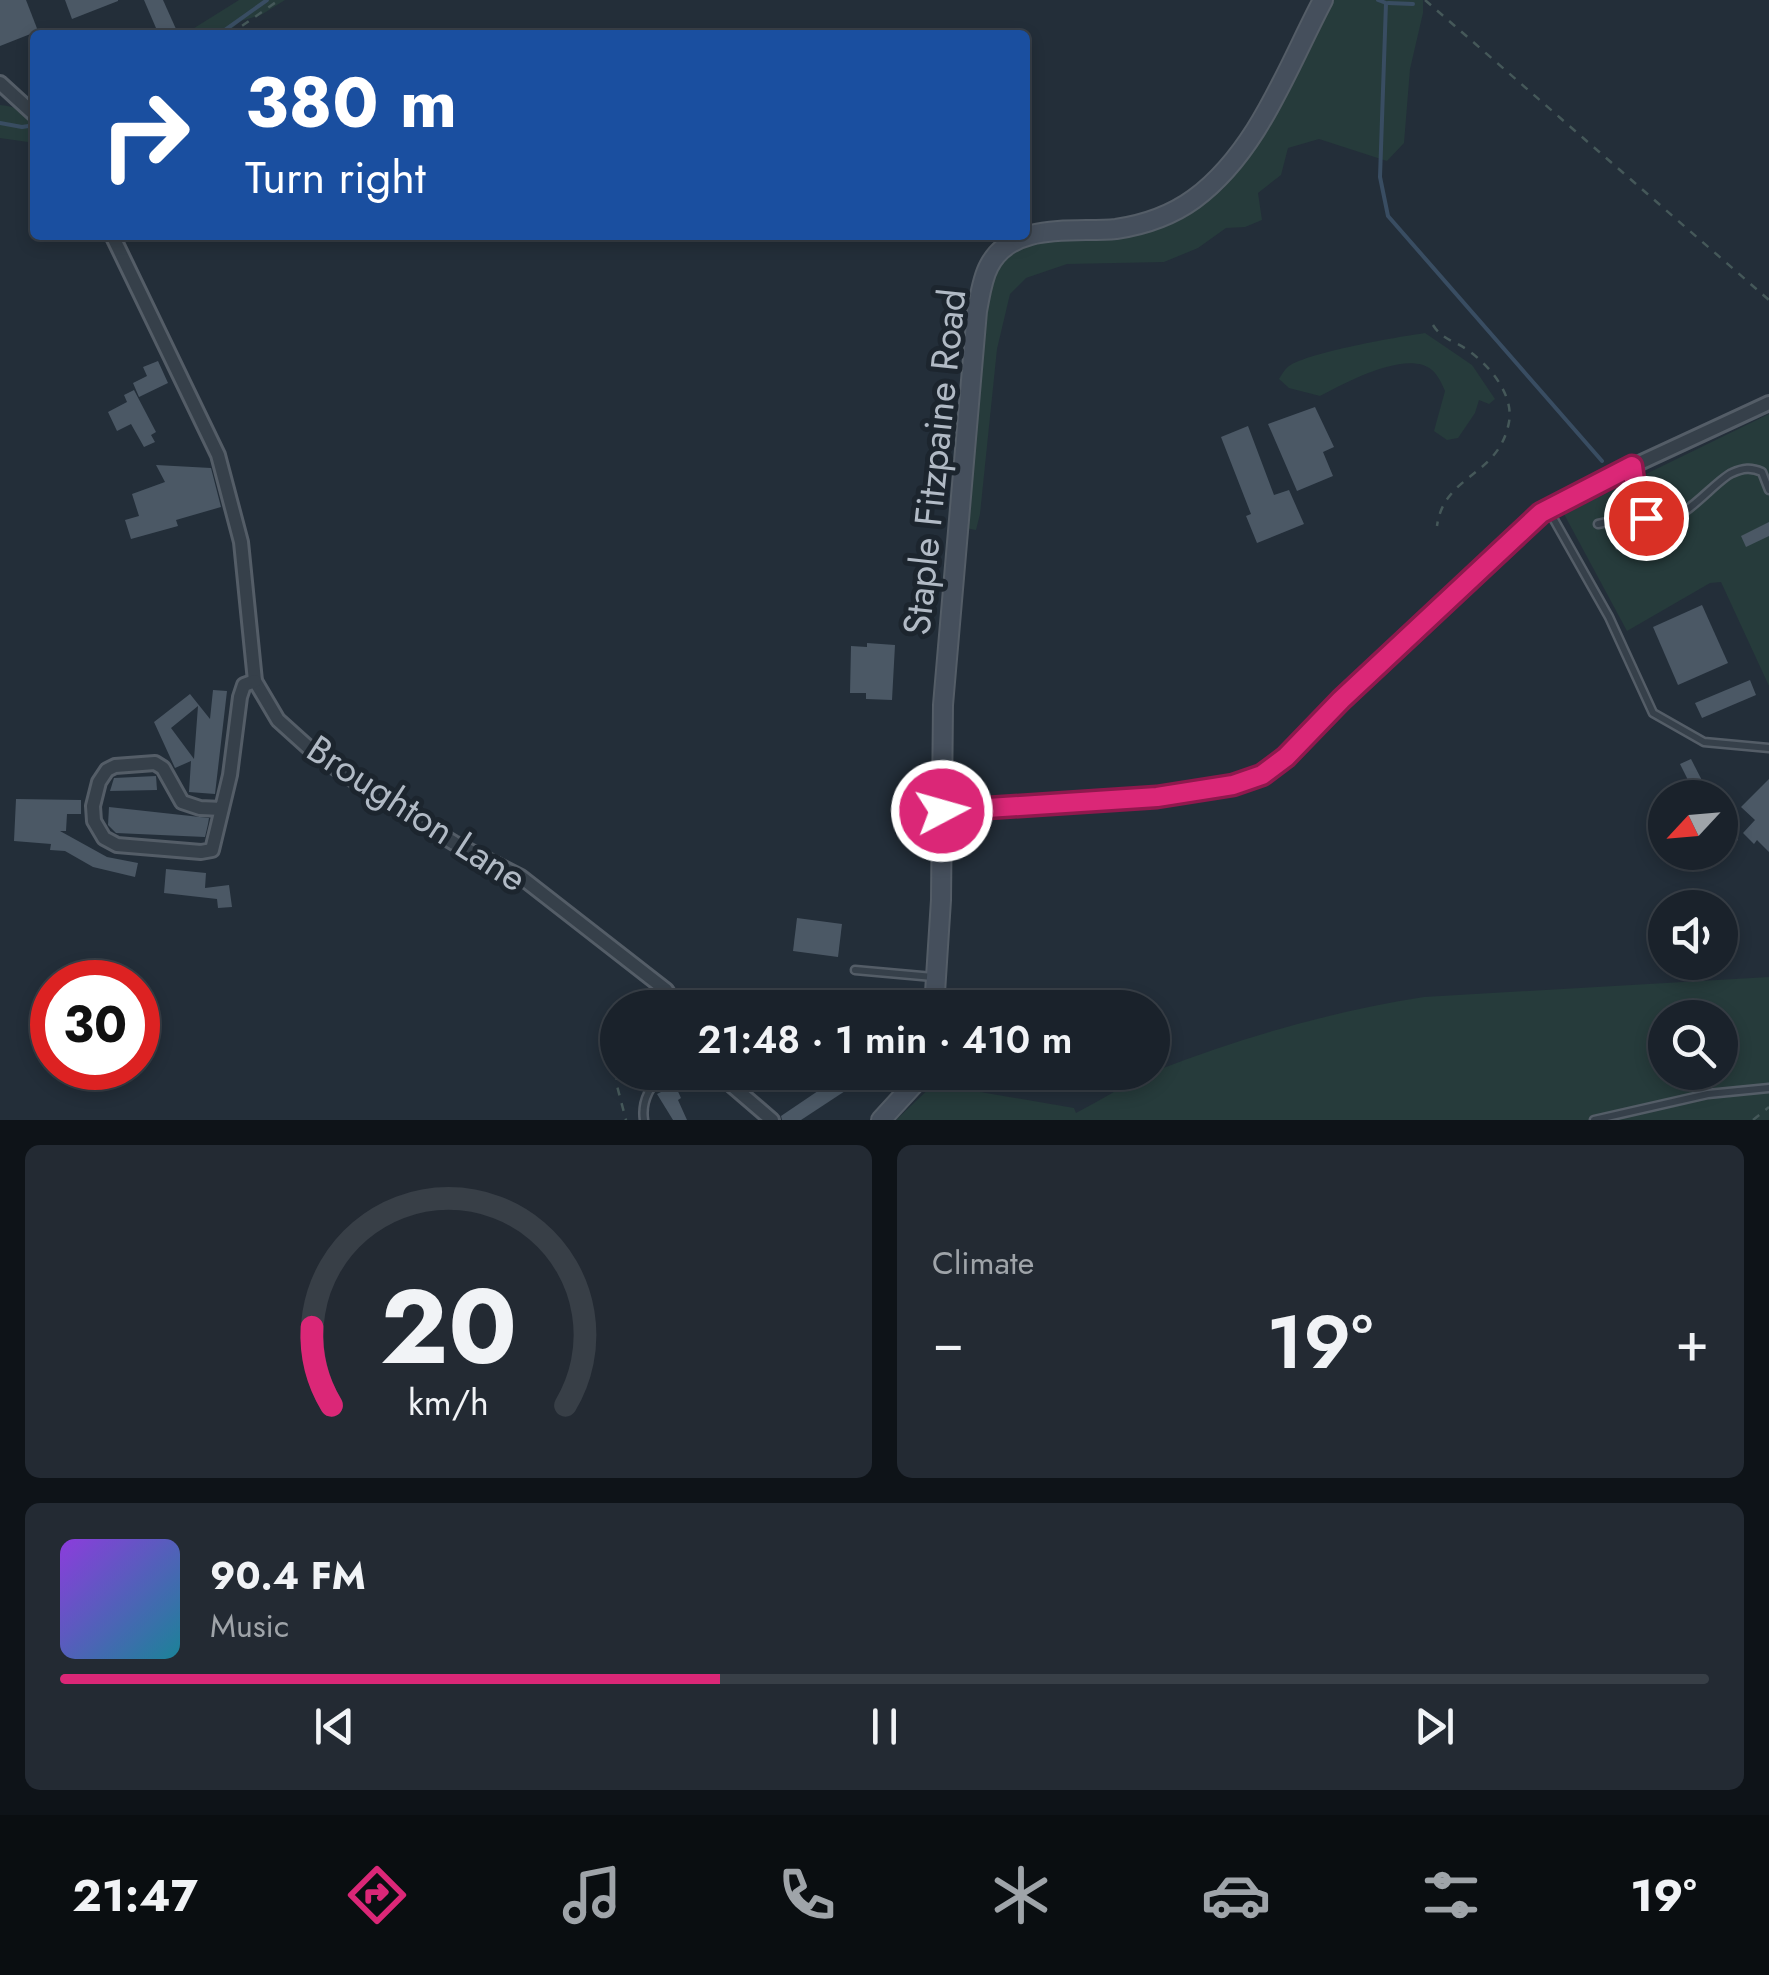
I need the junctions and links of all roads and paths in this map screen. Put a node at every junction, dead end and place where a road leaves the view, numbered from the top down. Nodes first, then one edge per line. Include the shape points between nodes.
1 (279, 0) edge
2 (1322, 0) edge
3 (1425, 0) edge
4 (236, 30) edge
5 (0, 83) edge
6 (30, 110) edge
7 (1030, 236) edge
8 (114, 240) edge
9 (1022, 240) edge
10 (1769, 300) edge
11 (1433, 325) dead end
12 (1769, 403) edge
13 (1632, 466) junction
14 (1769, 490) edge
15 (1548, 508) junction
16 (1638, 508) junction
17 (1598, 524) dead end
18 (1436, 526) dead end
19 (256, 681) junction
20 (1769, 748) edge
21 (222, 808) junction
22 (942, 811) junction
23 (855, 970) dead end
24 (936, 977) junction
25 (666, 990) edge
26 (935, 990) edge
27 (1769, 1088) edge
28 (618, 1090) edge
29 (650, 1090) edge
30 (737, 1090) edge
31 (909, 1090) edge
32 (1769, 1107) edge
33 (626, 1120) edge
34 (644, 1120) edge
35 (772, 1120) edge
36 (881, 1120) edge
37 (1594, 1120) edge
38 (1752, 1120) edge

1 - 4 path
2 - 7 street, Staple Fitzpaine Road via 1250,138 1194,199 1149,222
3 - 10 path
5 - 6 street
8 - 19 street, Broughton Lane via 218,455 241,542
9 - 22 street, Staple Fitzpaine Road via 990,263 977,311 948,620
11 - 18 path via 1444,340 1492,371 1510,418 1485,467 1440,506
12 - 13 street
13 - 15 street
13 - 16 lane
14 - 16 lane via 1762,472 1752,467 1728,474 1665,523
15 - 20 lane via 1654,714 1704,742
15 - 22 street via 1262,775 1157,797
16 - 17 lane
19 - 21 street via 244,685 240,697
19 - 25 street, Broughton Lane via 278,720 319,757 521,877
21 - 21 street via 214,846 202,852 117,845 94,822 93,806 106,770 154,763 164,768 182,802
22 - 24 street, Staple Fitzpaine Road
23 - 24 lane
24 - 26 street, Staple Fitzpaine Road
27 - 37 lane via 1708,1094
28 - 33 path
29 - 34 lane
30 - 35 street
31 - 36 street
32 - 38 path

